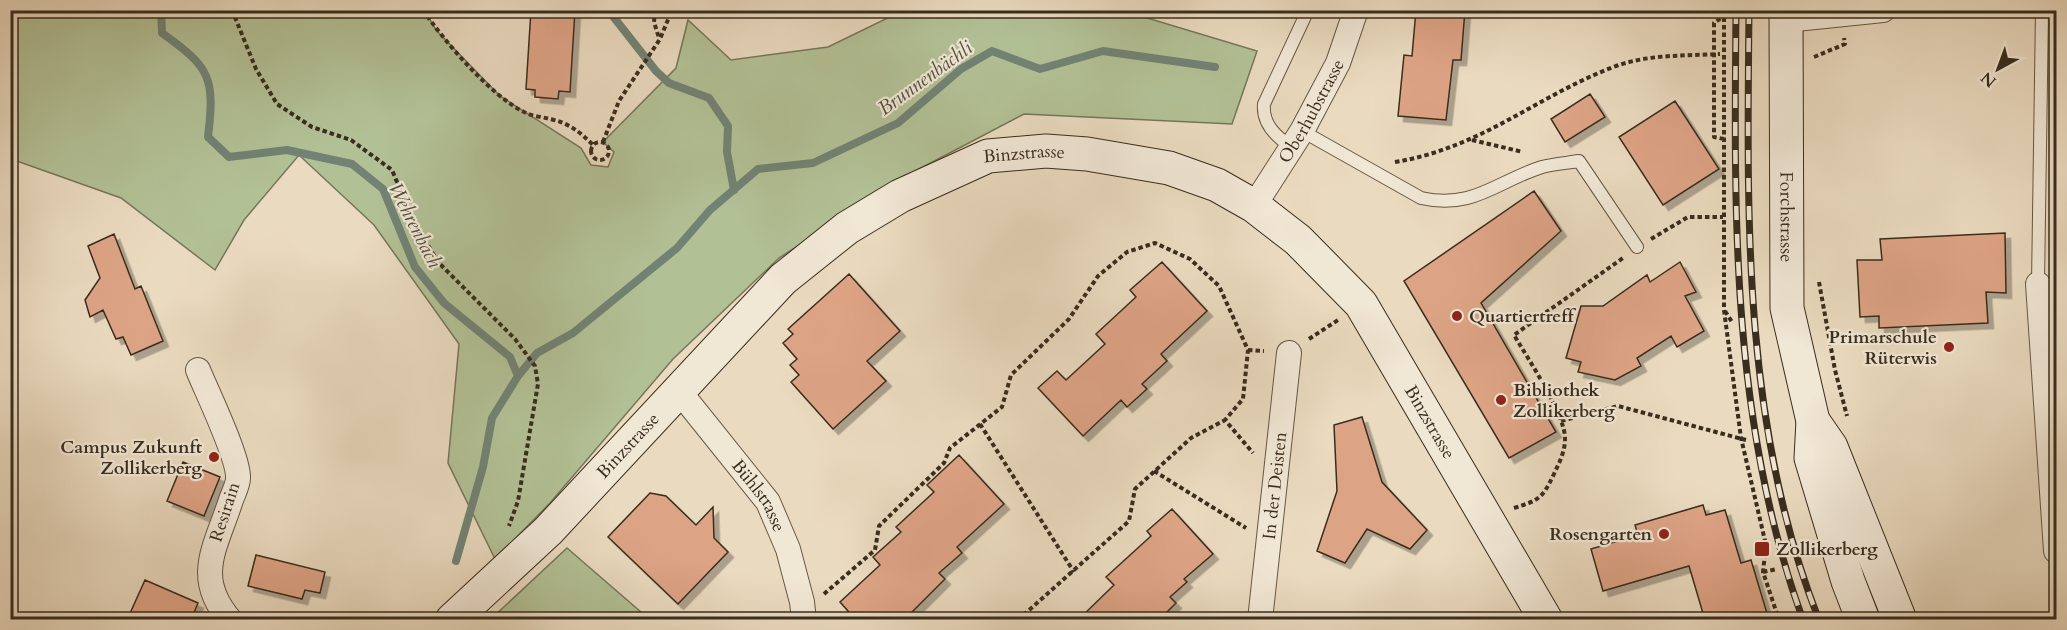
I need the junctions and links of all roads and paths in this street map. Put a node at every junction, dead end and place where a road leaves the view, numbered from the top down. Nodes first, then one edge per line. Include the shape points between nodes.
1 (232, 10) edge
2 (423, 10) edge
3 (655, 10) edge
4 (672, 10) edge
5 (1308, 10) edge
6 (1356, 10) edge
7 (1724, 10) edge
8 (1883, 10) edge
9 (2042, 10) edge
10 (1786, 15) edge
11 (1724, 16) junction
12 (660, 39) junction
13 (1845, 44) dead end
14 (1720, 54) dead end
15 (1714, 55) junction
16 (1815, 57) dead end
17 (1297, 139) junction
18 (1724, 139) junction
19 (603, 142) junction
20 (593, 145) junction
21 (1365, 167) junction
22 (1254, 206) junction
23 (1723, 217) junction
24 (1637, 247) junction
25 (1817, 271) dead end
26 (2038, 284) joint
27 (1724, 310) junction
28 (1732, 322) dead end
29 (1289, 353) dead end
30 (198, 370) dead end
31 (679, 391) junction
32 (1225, 420) junction
33 (1561, 421) junction
34 (1813, 421) junction
35 (980, 424) junction
36 (1850, 426) dead end
37 (1744, 439) junction
38 (1154, 471) junction
39 (1274, 479) junction
40 (518, 501) dead end
41 (1485, 518) junction
42 (1268, 541) junction
43 (2056, 551) edge
44 (1777, 568) dead end
45 (1074, 572) junction
46 (1763, 572) junction
47 (829, 590) dead end
48 (230, 620) edge
49 (452, 620) edge
50 (804, 620) edge
51 (1018, 620) edge
52 (1260, 620) edge
53 (1546, 620) edge
54 (1779, 620) edge
55 (1863, 620) edge
56 (1900, 620) edge

1 - 40 path via 256,69 277,104 312,127 351,140 392,170 412,219 438,262 515,339 535,366 538,384
2 - 20 path via 436,30 500,96 525,113 578,130
3 - 12 path via 654,22
4 - 12 path
5 - 17 lane via 1264,104 1263,114 1279,139
6 - 17 street, Oberhubstrasse via 1338,63
7 - 11 path
8 - 10 street
9 - 26 lane
10 - 34 main road, Forchstrasse via 1787,308
11 - 15 path via 1714,23
11 - 18 path
12 - 19 path via 619,101
13 - 16 path
14 - 15 path
15 - 18 path via 1714,137
15 - 21 path via 1663,56 1624,64 1471,140 1424,157
17 - 21 lane
17 - 22 street, Oberhubstrasse
18 - 23 path
19 - 20 path
19 - 20 path via 610,150 605,159 595,159
21 - 24 lane via 1422,198 1459,201 1478,197 1541,168 1579,161
22 - 31 main road, Binzstrasse via 1217,185 1151,163 1046,151 988,156 900,196 847,228 783,279
22 - 41 main road, Binzstrasse via 1298,240 1361,304
23 - 24 path via 1688,217
23 - 27 path
24 - 33 path via 1514,335
25 - 36 path via 1835,370
26 - 43 street
27 - 28 path
27 - 37 path
29 - 39 street, In der Deisten
30 - 48 street, Resirain via 238,478 212,552 209,587 216,604
31 - 49 main road, Binzstrasse via 548,531
31 - 50 street, Bühlstrasse via 768,502 788,549
32 - 35 path via 1243,399 1248,350 1219,286 1190,259 1155,243 1127,252 1098,276 1069,320 1011,375 1002,407
32 - 38 path via 1191,438
32 - 39 path
33 - 37 path via 1618,406
33 - 41 path via 1565,438 1561,459 1540,500
34 - 55 main road, Forchstrasse via 1811,458 1844,571
34 - 56 main road, Forchstrasse via 1831,447
35 - 45 path
35 - 47 path via 950,448 944,463 879,526 875,550
37 - 46 path via 1766,545
38 - 42 path
38 - 45 path via 1135,489 1129,521
39 - 42 street, In der Deisten
41 - 53 main road, Binzstrasse
42 - 52 street, In der Deisten
44 - 46 path
45 - 51 path
46 - 54 path

